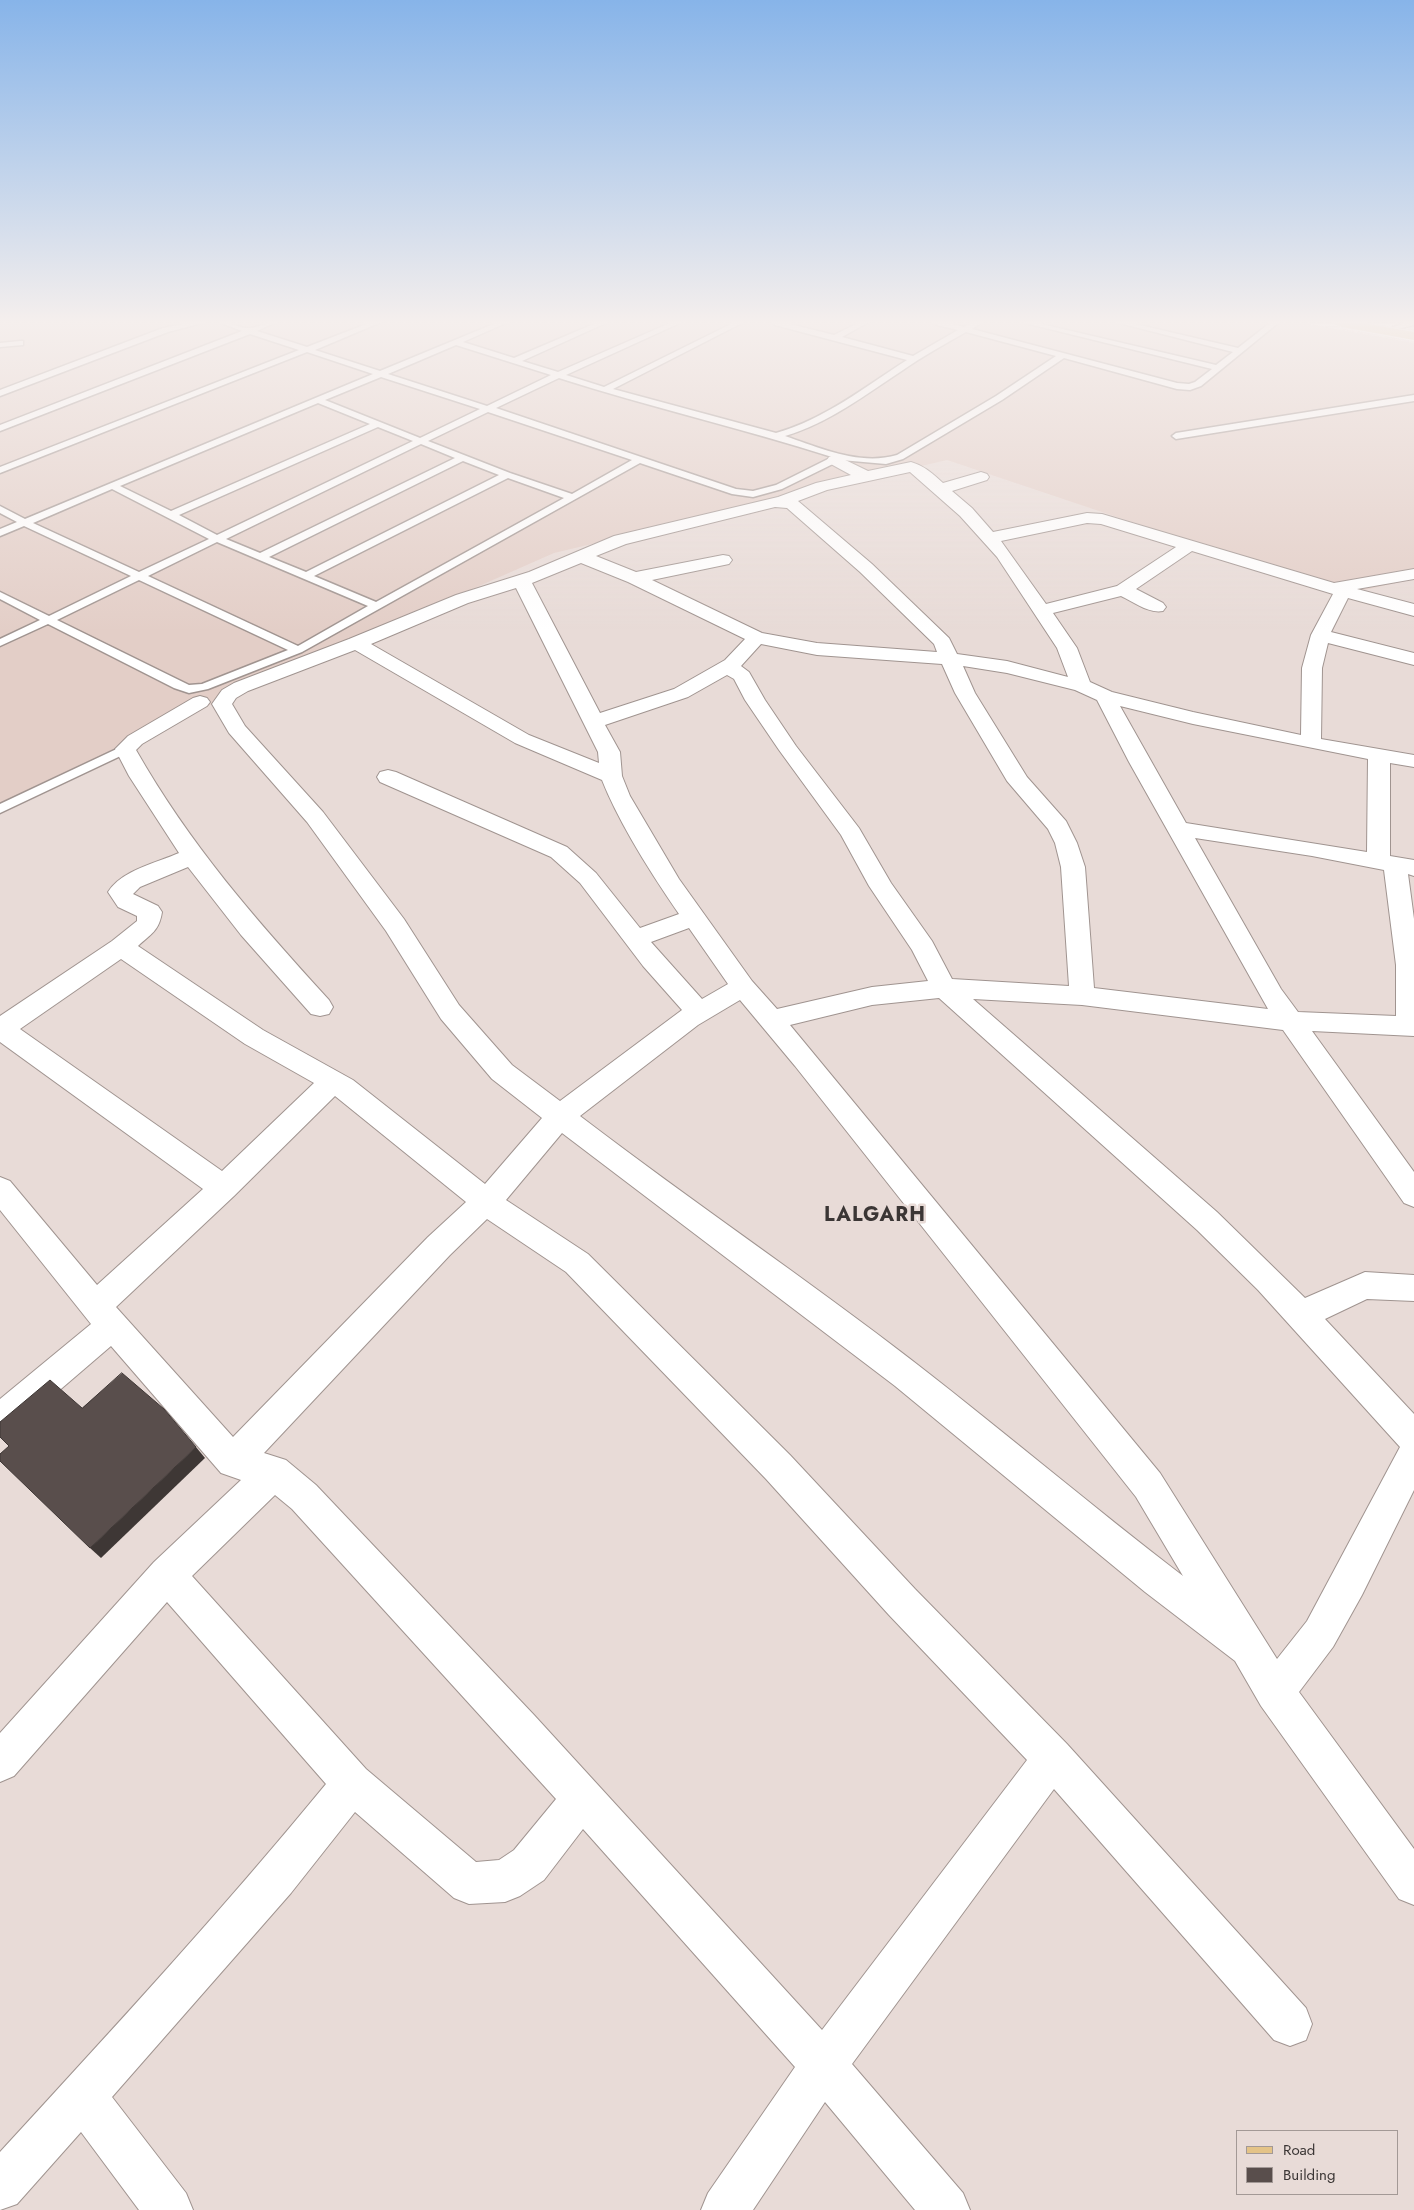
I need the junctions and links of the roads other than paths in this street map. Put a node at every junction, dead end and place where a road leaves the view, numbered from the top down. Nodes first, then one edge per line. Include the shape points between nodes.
1 (111, 426) edge
2 (255, 426) edge
3 (373, 426) edge
4 (384, 426) edge
5 (452, 426) edge
6 (541, 426) edge
7 (739, 426) edge
8 (804, 426) edge
9 (952, 426) edge
10 (1238, 426) edge
11 (776, 436) junction
12 (1176, 436) dead end
13 (423, 440) junction
14 (462, 456) junction
15 (838, 459) junction
16 (639, 460) junction
17 (0, 470) edge
18 (508, 475) junction
19 (866, 477) junction
20 (981, 477) dead end
21 (113, 486) junction
22 (941, 489) junction
23 (572, 497) junction
24 (774, 498) junction
25 (0, 509) edge
26 (170, 515) junction
27 (25, 522) junction
28 (0, 533) edge
29 (218, 538) junction
30 (988, 538) junction
31 (1190, 545) junction
32 (260, 556) junction
33 (580, 556) junction
34 (723, 560) dead end
35 (1413, 575) edge
36 (140, 576) junction
37 (306, 576) junction
38 (634, 578) junction
39 (522, 581) junction
40 (1123, 590) junction
41 (1338, 590) junction
42 (0, 595) edge
43 (377, 606) junction
44 (1157, 607) dead end
45 (1414, 610) edge
46 (1040, 611) junction
47 (47, 620) junction
48 (1320, 635) junction
49 (757, 638) junction
50 (0, 643) edge
51 (356, 644) junction
52 (298, 650) junction
53 (1414, 659) edge
54 (952, 660) junction
55 (727, 666) junction
56 (1082, 686) junction
57 (1105, 696) junction
58 (200, 702) dead end
59 (594, 722) junction
60 (1311, 743) junction
61 (125, 749) junction
62 (1379, 754) junction
63 (1414, 761) edge
64 (388, 776) dead end
65 (611, 776) junction
66 (0, 809) edge
67 (1179, 829) junction
68 (192, 856) junction
69 (1396, 865) edge
70 (694, 917) junction
71 (636, 938) junction
72 (121, 947) junction
73 (743, 987) junction
74 (944, 988) junction
75 (1082, 996) junction
76 (320, 1007) dead end
77 (699, 1012) junction
78 (771, 1020) junction
79 (1290, 1021) junction
80 (1412, 1026) edge
81 (1, 1029) edge
82 (333, 1081) junction
83 (560, 1117) junction
84 (1402, 1163) edge
85 (224, 1188) junction
86 (1414, 1195) edge
87 (3, 1199) edge
88 (486, 1202) junction
89 (1414, 1288) edge
90 (1302, 1315) junction
91 (103, 1316) junction
92 (0, 1420) edge
93 (1414, 1438) edge
94 (1414, 1454) edge
95 (233, 1461) junction
96 (274, 1472) junction
97 (167, 1575) junction
98 (1246, 1647) junction
99 (1275, 1692) junction
100 (1053, 1758) junction
101 (0, 1762) edge
102 (352, 1783) junction
103 (582, 1798) junction
104 (1414, 1884) edge
105 (1290, 2024) dead end
106 (823, 2065) junction
107 (82, 2096) junction
108 (0, 2186) edge
109 (169, 2210) edge
110 (725, 2210) edge
111 (946, 2210) edge

1 - 17 lane
2 - 21 lane
3 - 26 lane
4 - 13 lane
5 - 13 lane
6 - 16 lane
7 - 11 lane
8 - 11 lane
9 - 15 lane via 900,457 878,461
10 - 12 lane
11 - 15 lane
13 - 14 lane
13 - 29 lane
14 - 18 lane
14 - 32 lane
15 - 19 street
15 - 24 lane via 779,487
16 - 23 lane
16 - 24 lane via 735,492
18 - 23 lane
18 - 37 lane
19 - 22 street via 911,467 916,463
19 - 24 street
20 - 22 street
21 - 26 lane
21 - 27 lane
22 - 30 street
23 - 43 lane
24 - 33 street via 620,540
24 - 54 street via 791,503 894,595 942,642
25 - 27 lane
26 - 29 lane
27 - 28 lane
27 - 36 lane
29 - 32 lane
29 - 36 lane
30 - 31 street via 1094,517
30 - 46 street via 1003,554
31 - 40 street
31 - 41 street
32 - 37 lane
33 - 38 street
33 - 39 street
34 - 38 street
35 - 41 street
36 - 47 lane
36 - 52 lane
37 - 43 lane
38 - 49 street
39 - 51 street via 462,599
39 - 59 street
40 - 44 street
40 - 46 street
41 - 45 street
41 - 48 street
42 - 47 lane
43 - 52 lane
46 - 56 street via 1067,648
47 - 50 lane
47 - 52 lane via 189,689 204,687
48 - 53 street
48 - 60 street via 1312,668
49 - 54 street via 817,649
49 - 55 street
51 - 65 street via 522,739
51 - 83 street via 241,687 229,694 222,704 236,729 315,817 355,869 450,1012 502,1072
54 - 56 street via 1007,667
54 - 75 street via 965,693 1018,781 1058,826 1066,843 1072,867
55 - 59 street via 681,694
55 - 74 street via 742,676 754,700 851,833 881,886 923,946
56 - 57 street
57 - 60 street
57 - 67 street
58 - 61 street
59 - 65 street via 609,752
60 - 62 street
61 - 66 lane
61 - 68 street
62 - 63 street
62 - 69 street
64 - 71 street via 559,852 588,878
65 - 70 street via 619,796
67 - 69 street
67 - 79 street via 1272,995
68 - 72 street via 132,882 120,892 126,901 150,912 148,924
68 - 76 street via 250,929
69 - 80 street
70 - 71 street
70 - 73 street
71 - 77 street
72 - 81 street
72 - 82 street via 254,1037
73 - 77 street
73 - 78 street
74 - 75 street
74 - 78 street via 872,996
74 - 90 street via 1207,1221
75 - 79 street
77 - 83 street
78 - 98 street via 1148,1485
79 - 80 street
79 - 84 street
81 - 85 street
82 - 85 street
82 - 88 street
83 - 88 street
83 - 98 street via 906,1375
84 - 86 street
85 - 91 street
87 - 91 street
88 - 95 street via 439,1246
88 - 100 street via 577,1263 778,1467 902,1602
89 - 90 street via 1365,1285
90 - 93 street
91 - 92 street
91 - 95 street
94 - 99 street via 1350,1582 1320,1634
95 - 96 street
96 - 97 street
96 - 103 street via 311,1505
97 - 101 street
97 - 102 street
98 - 99 street
99 - 104 street
100 - 105 street
100 - 106 street
102 - 103 street via 469,1883 505,1881 529,1865
102 - 107 street via 276,1878
103 - 106 street
106 - 110 street
106 - 111 street
107 - 108 street
107 - 109 street

